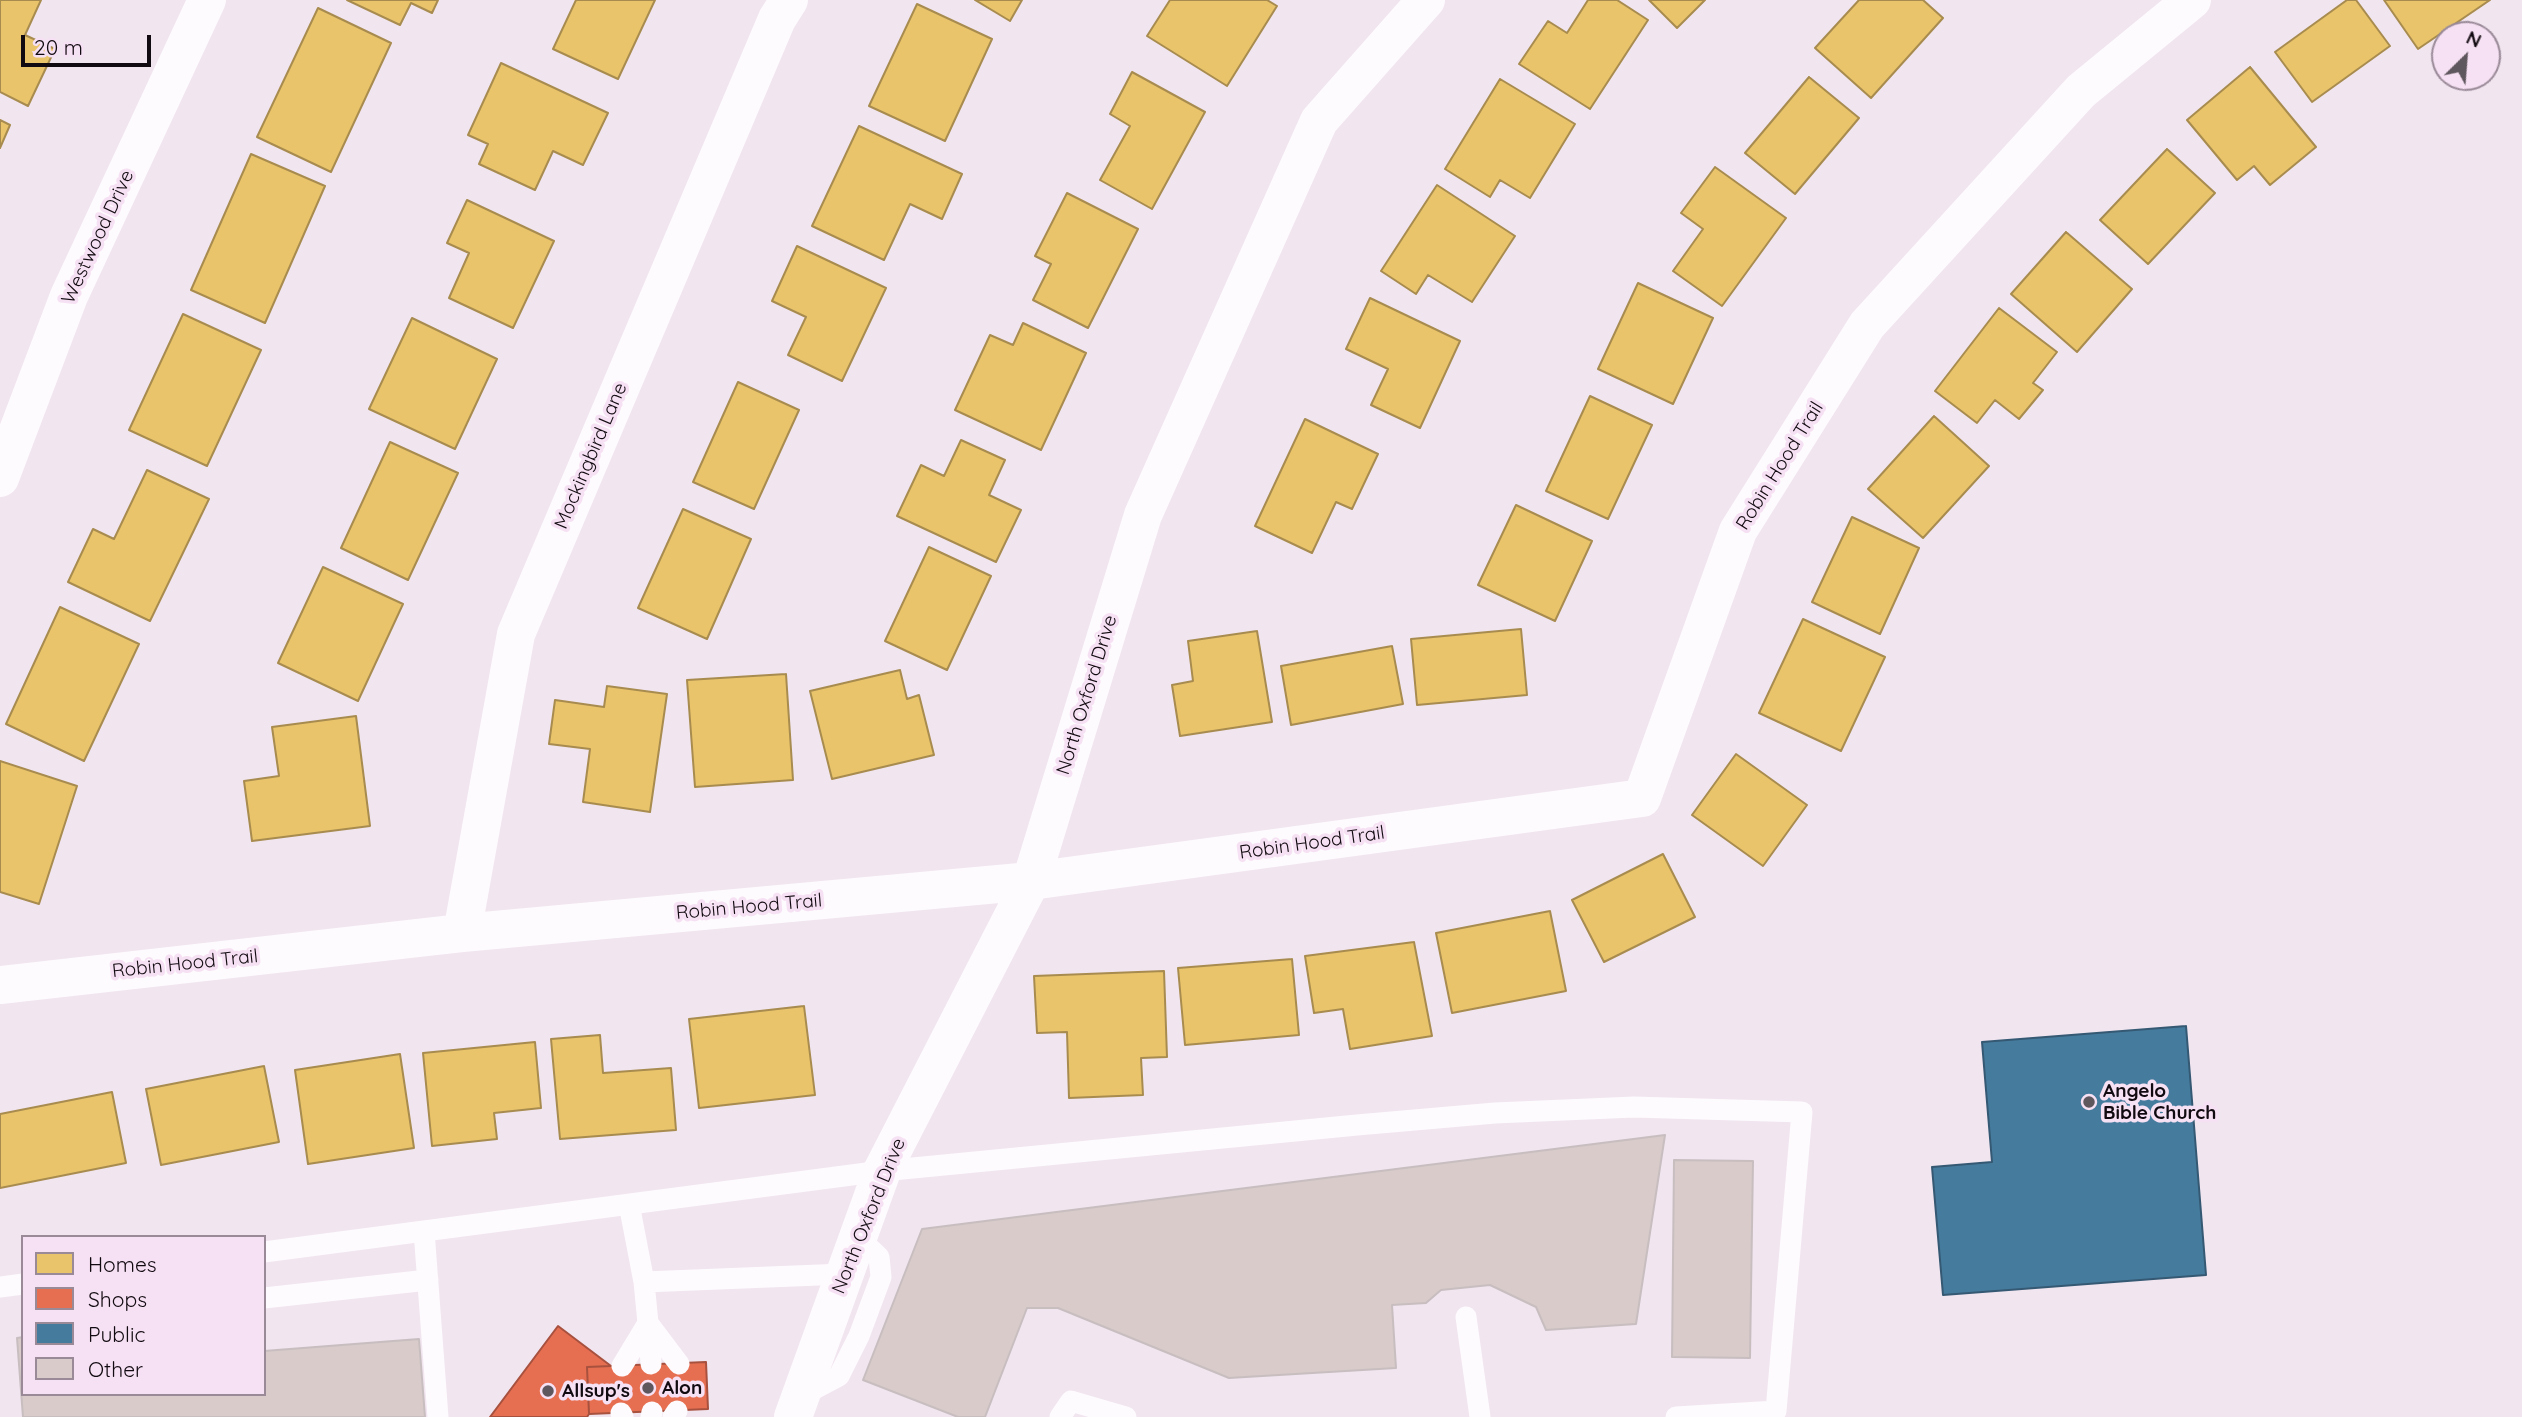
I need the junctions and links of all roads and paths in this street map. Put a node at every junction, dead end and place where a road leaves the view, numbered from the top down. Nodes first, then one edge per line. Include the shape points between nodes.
1 (207, 0) edge
2 (789, 0) edge
3 (1426, 0) edge
4 (2192, 0) edge
5 (0, 478) edge
6 (1031, 881) junction
7 (462, 933) junction
8 (0, 985) edge
9 (883, 1171) junction
10 (629, 1204) junction
11 (424, 1231) junction
12 (859, 1237) junction
13 (266, 1252) edge
14 (845, 1274) junction
15 (428, 1280) junction
16 (643, 1282) junction
17 (21, 1284) edge
18 (0, 1287) edge
19 (266, 1298) edge
20 (1466, 1317) dead end
21 (648, 1323) junction
22 (651, 1364) dead end
23 (678, 1364) dead end
24 (622, 1366) dead end
25 (796, 1407) edge
26 (1776, 1414) edge
27 (439, 1417) edge
28 (1060, 1417) edge
29 (1126, 1417) edge
30 (1480, 1417) edge
31 (1676, 1417) edge

1 - 5 street, Westwood Drive via 69,296
2 - 7 street, Mockingbird Lane via 777,19 516,634
3 - 6 street, North Oxford Drive via 1320,121 1308,146 1143,515
4 - 6 street, Robin Hood Trail via 2081,91 1867,325 1738,531 1642,798
6 - 7 street, Robin Hood Trail
6 - 9 street, North Oxford Drive
7 - 8 street, Robin Hood Trail
9 - 10 lane
9 - 12 street, North Oxford Drive
9 - 26 lane via 1495,1113 1634,1107 1802,1112
10 - 11 lane
10 - 16 lane
11 - 13 lane
11 - 15 lane
12 - 14 street, North Oxford Drive
12 - 25 lane via 879,1257 881,1277 839,1376
14 - 16 lane
14 - 25 street, North Oxford Drive
15 - 19 lane
15 - 27 lane
16 - 21 lane
17 - 18 lane
20 - 30 lane
21 - 22 lane
21 - 23 lane
21 - 24 lane
26 - 31 lane
28 - 29 lane via 1071,1401

